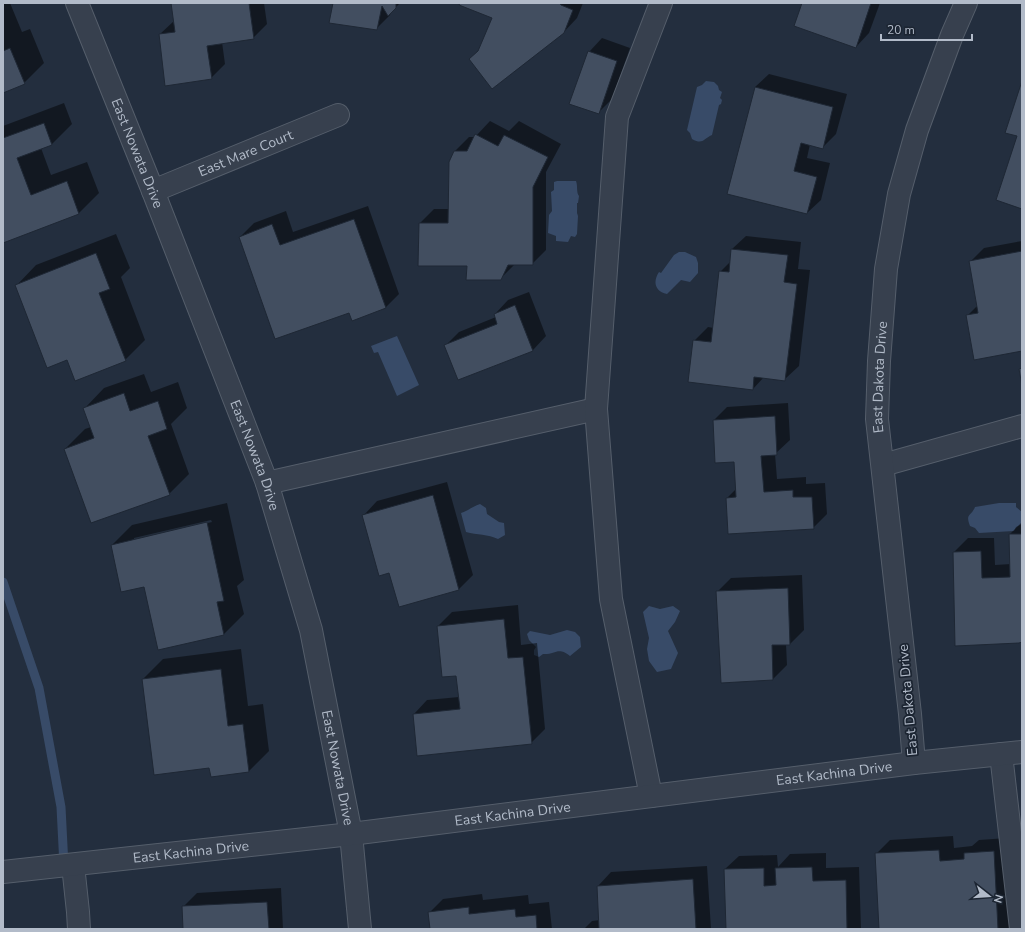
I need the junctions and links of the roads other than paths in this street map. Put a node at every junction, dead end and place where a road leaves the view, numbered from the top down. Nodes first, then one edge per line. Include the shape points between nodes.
1 (77, 3) edge
2 (661, 3) edge
3 (966, 3) edge
4 (338, 115) dead end
5 (153, 191) junction
6 (596, 409) junction
7 (1022, 426) edge
8 (883, 465) junction
9 (267, 483) junction
10 (1012, 753) edge
11 (914, 763) junction
12 (650, 796) junction
13 (351, 834) junction
14 (73, 865) junction
15 (3, 872) edge
16 (79, 929) edge
17 (360, 929) edge
18 (1021, 929) edge

1 - 5 street, East Nowata Drive
2 - 6 street via 617,117
3 - 8 street, East Dakota Drive via 916,130 898,202 886,269 879,361 877,419
4 - 5 street, East Mare Court
5 - 9 street, East Nowata Drive
6 - 9 street
6 - 12 street via 611,599
7 - 8 street
8 - 11 street, East Dakota Drive
9 - 13 street, East Nowata Drive via 311,630
10 - 11 street, East Kachina Drive
10 - 18 street
11 - 12 street, East Kachina Drive
12 - 13 street, East Kachina Drive
13 - 14 street, East Kachina Drive
13 - 17 street, East Nowata Drive
14 - 15 street, East Kachina Drive
14 - 16 street

